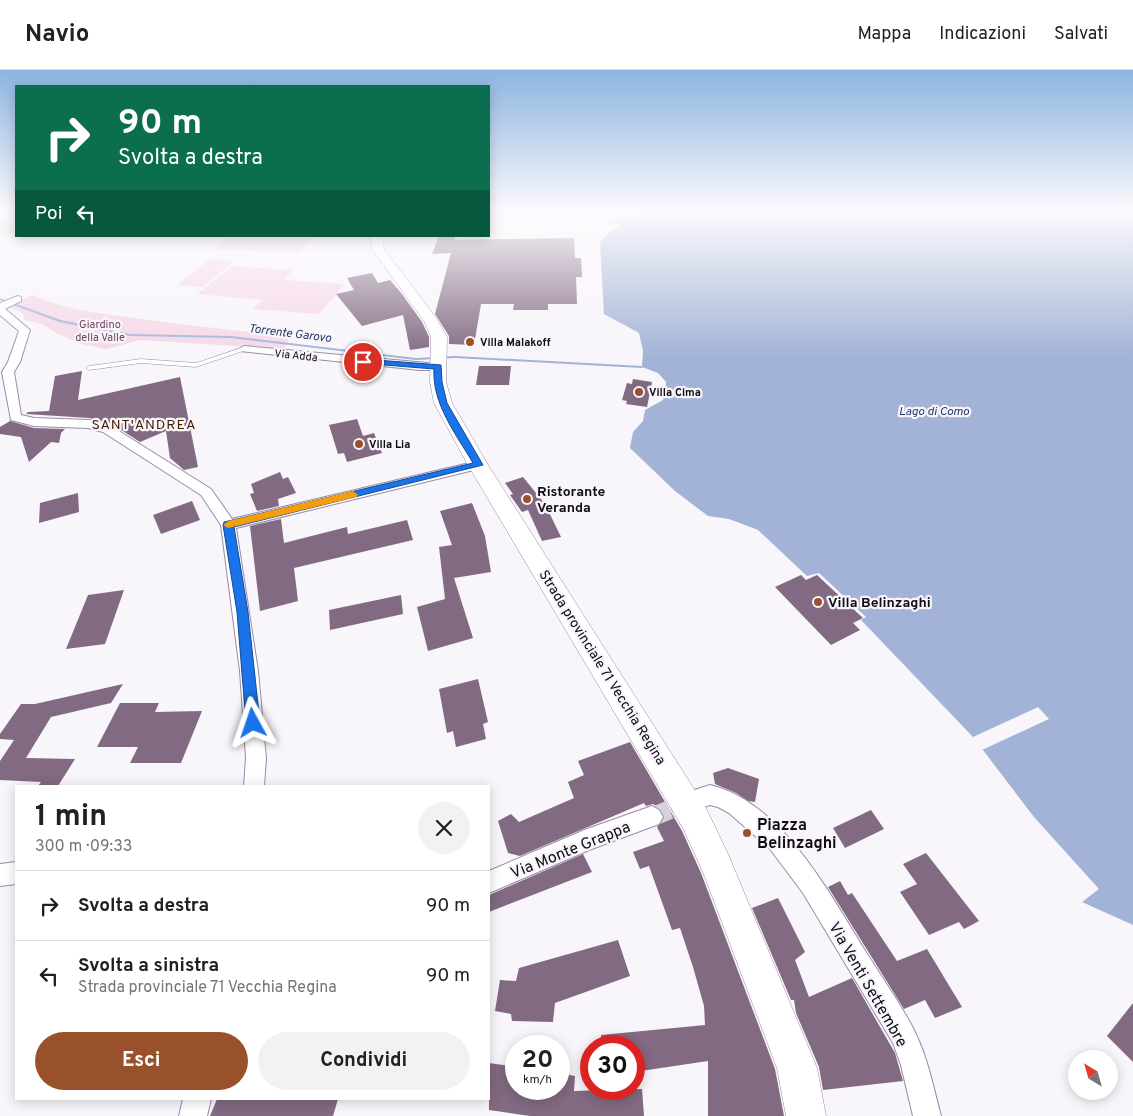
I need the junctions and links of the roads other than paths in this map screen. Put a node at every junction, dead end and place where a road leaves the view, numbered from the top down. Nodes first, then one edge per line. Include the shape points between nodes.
1 (385, 260) edge
2 (18, 298) dead end
3 (2, 307) edge
4 (244, 350) joint
5 (439, 361) junction
6 (89, 368) dead end
7 (478, 465) junction
8 (228, 525) junction
9 (254, 785) edge
10 (680, 805) junction
11 (652, 817) tunnel mouth
12 (15, 873) edge
13 (0, 875) edge
14 (490, 882) edge
15 (197, 1100) edge
16 (193, 1116) edge
17 (806, 1116) edge
18 (927, 1116) edge

1 - 5 street, Strada provinciale 71 Vecchia Regina via 431,321 439,337
2 - 3 street
3 - 8 street via 25,330 8,372 15,418 89,424 107,430 206,492
4 - 5 street, Via Adda via 420,367
4 - 6 lane via 196,365 141,361
5 - 7 street, Strada provinciale 71 Vecchia Regina via 438,388 443,403
7 - 8 street
7 - 10 street, Strada provinciale 71 Vecchia Regina
8 - 9 street via 249,671 256,758
10 - 17 street, Strada provinciale 71 Vecchia Regina via 717,865 796,1068
10 - 18 street, Via Venti Settembre via 710,795 722,798 778,841 811,885 903,1036
11 - 14 street, Via Monte Grappa via 587,840
12 - 13 street
15 - 16 street

